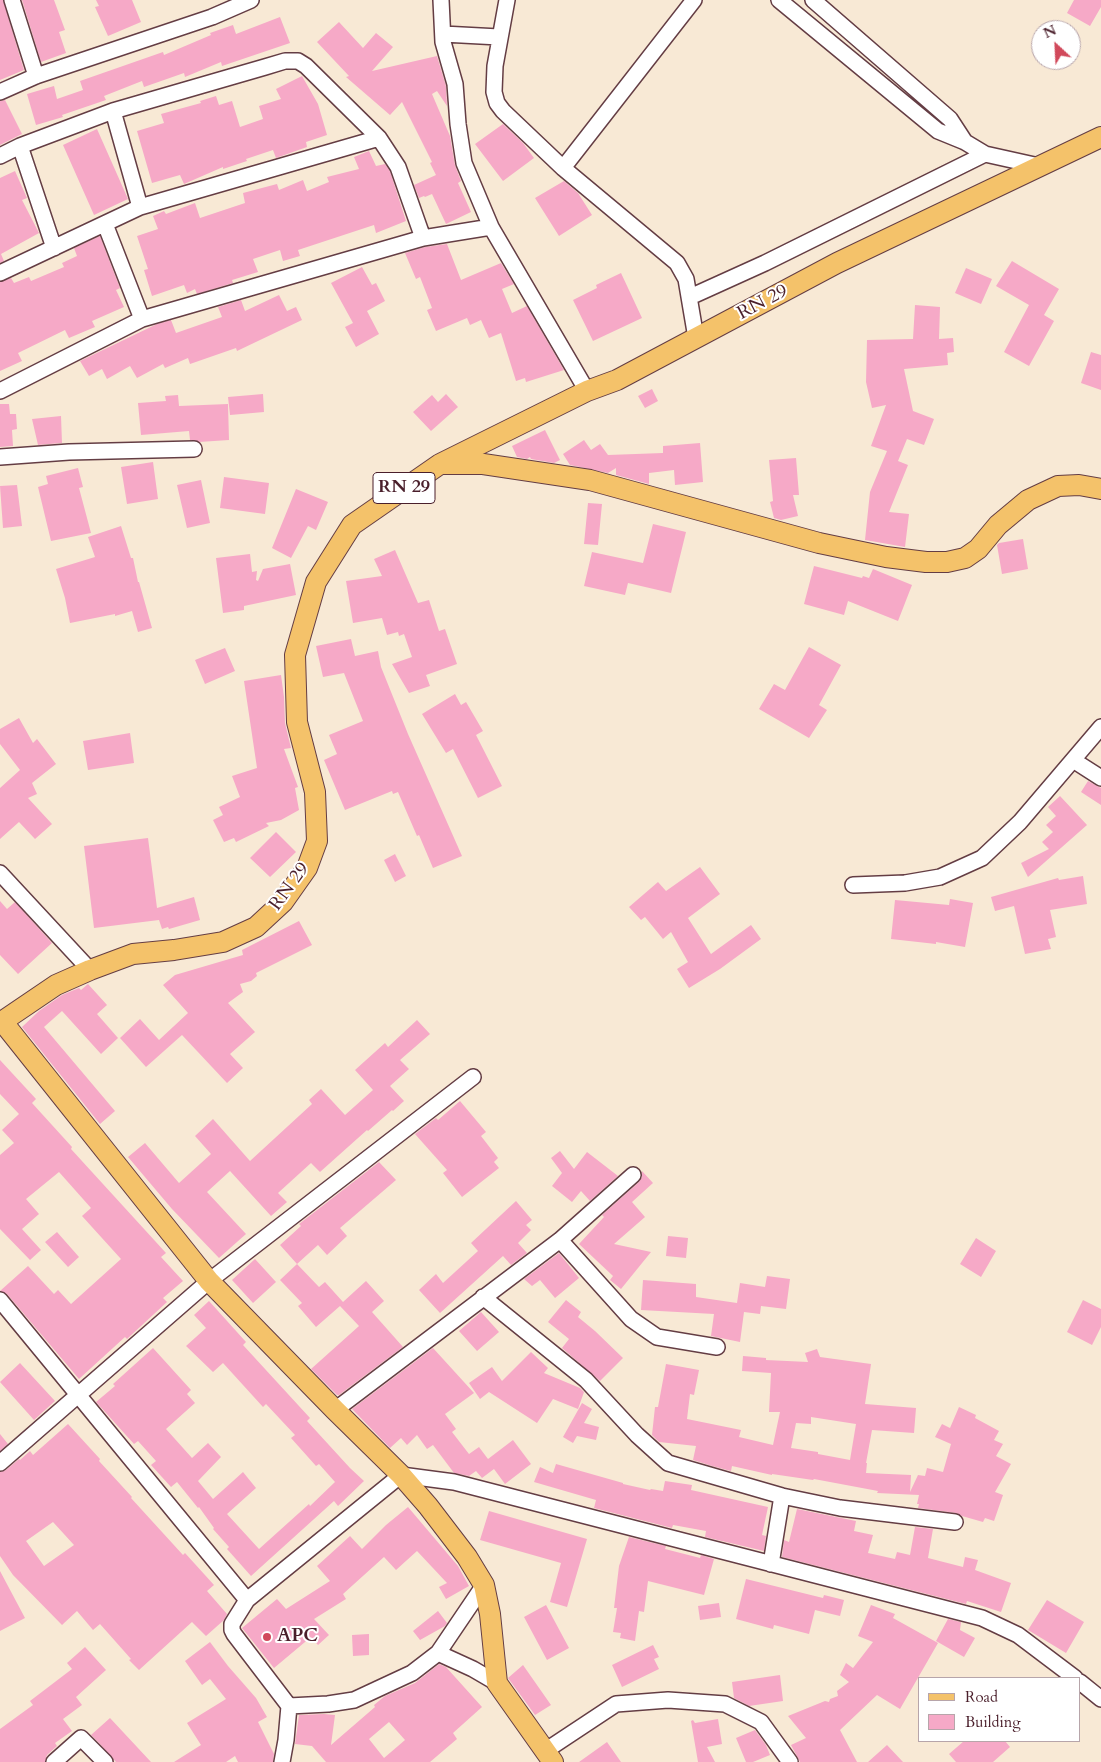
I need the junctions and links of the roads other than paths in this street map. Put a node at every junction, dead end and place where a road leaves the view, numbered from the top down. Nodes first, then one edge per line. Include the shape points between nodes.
1 (12, 0) edge
2 (251, 0) edge
3 (441, 0) edge
4 (507, 0) edge
5 (694, 0) edge
6 (779, 0) edge
7 (813, 0) edge
8 (443, 34) junction
9 (499, 37) junction
10 (36, 76) junction
11 (0, 92) edge
12 (114, 111) junction
13 (1101, 137) edge
14 (379, 138) junction
15 (965, 142) junction
16 (20, 146) junction
17 (985, 154) junction
18 (0, 156) edge
19 (1040, 166) junction
20 (563, 168) junction
21 (140, 207) junction
22 (105, 224) junction
23 (491, 227) junction
24 (423, 238) junction
25 (54, 248) junction
26 (0, 273) edge
27 (690, 297) junction
28 (142, 319) junction
29 (696, 338) junction
30 (0, 391) edge
31 (586, 391) junction
32 (194, 449) dead end
33 (0, 457) edge
34 (440, 464) junction
35 (1101, 489) edge
36 (1101, 727) edge
37 (1073, 760) junction
38 (1101, 778) edge
39 (0, 873) edge
40 (853, 885) dead end
41 (90, 970) junction
42 (1, 1022) edge
43 (473, 1077) dead end
44 (633, 1175) dead end
45 (560, 1240) junction
46 (209, 1281) junction
47 (483, 1298) junction
48 (0, 1300) edge
49 (717, 1347) dead end
50 (79, 1395) junction
51 (335, 1410) junction
52 (0, 1463) edge
53 (401, 1475) junction
54 (782, 1496) junction
55 (955, 1522) dead end
56 (771, 1564) junction
57 (484, 1585) junction
58 (247, 1600) junction
59 (438, 1653) junction
60 (1074, 1677) edge
61 (498, 1683) junction
62 (1081, 1683) edge
63 (1101, 1700) edge
64 (289, 1706) junction
65 (549, 1757) edge
66 (54, 1762) edge
67 (105, 1762) edge
68 (282, 1762) edge
69 (790, 1762) edge

1 - 10 street
2 - 10 street via 212,17
3 - 8 street
4 - 9 street
5 - 20 street
6 - 15 street via 938,132
7 - 15 street via 950,120
8 - 9 street
8 - 23 street via 455,84 464,163
9 - 20 street via 494,92 497,103
10 - 11 street
12 - 14 street via 265,67 298,62 306,66
12 - 16 street
12 - 21 street
13 - 19 main road, RN 29 / RN 29
14 - 21 street
14 - 24 street via 398,167
15 - 17 street
16 - 18 street
16 - 25 street
17 - 19 street
17 - 27 street
19 - 29 main road, RN 29 / RN 29 via 837,263
20 - 27 street via 677,262 686,279
21 - 22 street
22 - 25 street
22 - 28 street
23 - 24 street
23 - 31 street
24 - 28 street
25 - 26 street
27 - 29 street
28 - 30 street
29 - 31 main road, RN 29 / RN 29 via 617,380
31 - 34 main road, RN 29 / RN 29
32 - 33 street
34 - 35 main road via 483,464 590,480 819,543 926,562 965,558 1028,500 1058,486
34 - 41 main road, RN 29 / RN 29 via 352,525 316,582 295,655 297,722 315,792 317,841 307,868 283,902 256,927 223,942 133,954
36 - 37 street
37 - 38 street
37 - 40 street via 1020,822 982,858 940,877 905,883
39 - 41 street
41 - 42 main road, RN 29 / RN 29 via 56,985
42 - 46 main road
43 - 46 street
44 - 45 street
45 - 47 street
45 - 49 street via 631,1319 657,1337
46 - 50 street
46 - 51 main road
47 - 51 street
47 - 54 street via 586,1380 668,1463
48 - 50 street
50 - 52 street
50 - 58 street
51 - 53 main road
53 - 56 street via 454,1482
53 - 57 main road via 467,1557
53 - 58 street
54 - 55 street via 840,1508
54 - 56 street
56 - 60 street via 982,1618 1018,1635
57 - 59 street
57 - 61 main road
58 - 64 street via 232,1624 234,1634
59 - 61 street
59 - 64 street via 412,1673 354,1700
61 - 65 main road
62 - 63 street
64 - 68 street
65 - 69 street via 616,1704 668,1700 725,1704 761,1722
66 - 67 street via 81,1738

